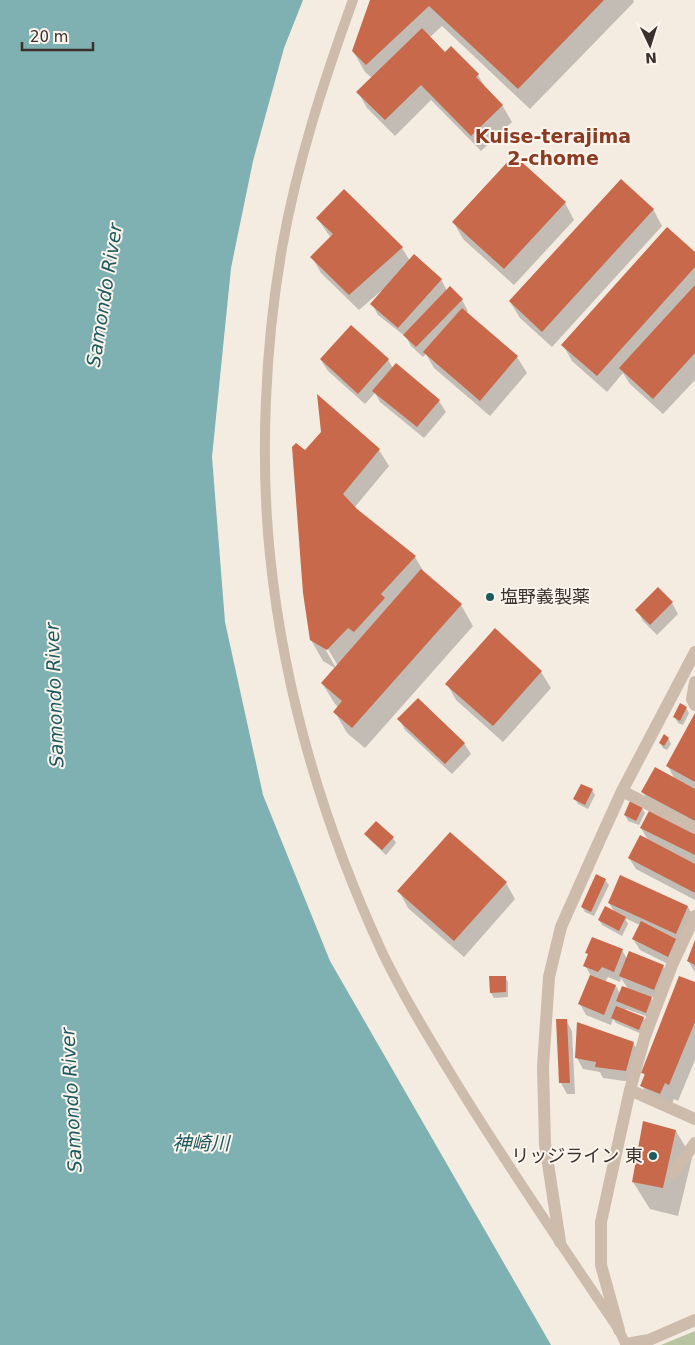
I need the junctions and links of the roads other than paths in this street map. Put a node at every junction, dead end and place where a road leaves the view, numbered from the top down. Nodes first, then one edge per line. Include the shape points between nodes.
1 (353, 0) edge
2 (694, 658) edge
3 (695, 682) edge
4 (695, 704) edge
5 (622, 791) junction
6 (695, 828) edge
7 (695, 916) edge
8 (630, 1090) junction
9 (695, 1119) edge
10 (695, 1143) edge
11 (673, 1172) dead end
12 (560, 1242) junction
13 (695, 1320) edge
14 (619, 1330) junction
15 (626, 1344) edge

1 - 12 lane via 312,123 283,244 275,295 266,412 266,480 277,608 288,672 313,772 357,894 385,956 430,1040
2 - 5 street
3 - 4 street via 692,699
5 - 6 street
5 - 12 street via 561,927 549,977 543,1067 545,1144
7 - 8 street via 645,1036
8 - 9 street
8 - 14 street via 601,1222 601,1265
10 - 11 street
12 - 14 lane
13 - 15 street via 649,1340
14 - 15 lane

